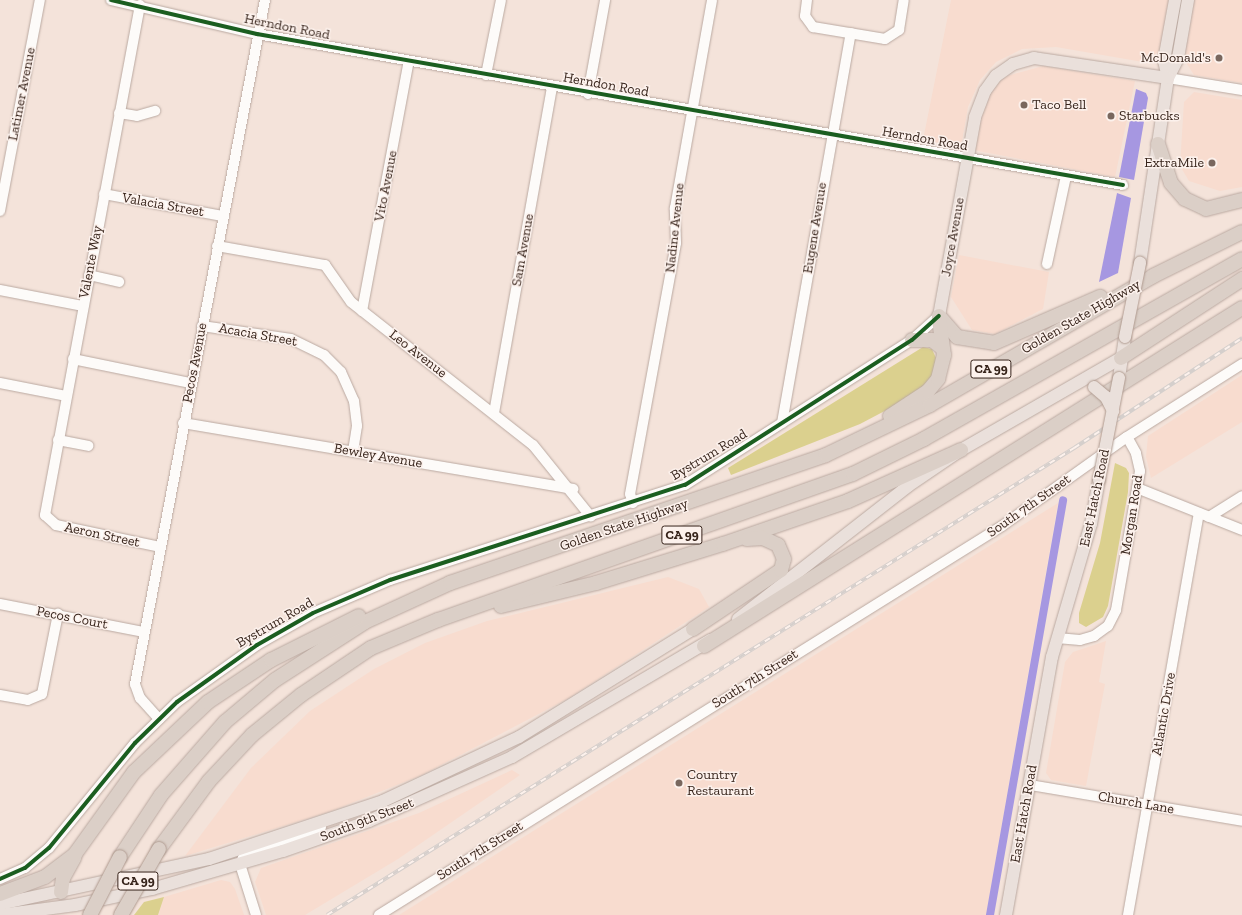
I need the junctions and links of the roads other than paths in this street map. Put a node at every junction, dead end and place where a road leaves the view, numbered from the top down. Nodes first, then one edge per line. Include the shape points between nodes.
1 (40, 0) edge
2 (111, 0) edge
3 (265, 0) edge
4 (501, 0) edge
5 (605, 0) edge
6 (712, 0) edge
7 (807, 0) edge
8 (904, 0) edge
9 (1175, 0) edge
10 (1188, 0) edge
11 (140, 5) junction
12 (257, 34) junction
13 (851, 34) junction
14 (409, 60) junction
15 (486, 75) junction
16 (1168, 78) junction
17 (552, 86) junction
18 (1242, 90) edge
19 (588, 94) junction
20 (692, 110) junction
21 (156, 111) dead end
22 (119, 112) junction
23 (830, 134) junction
24 (1158, 144) junction
25 (968, 158) junction
26 (1066, 176) junction
27 (1123, 185) dead end
28 (104, 194) junction
29 (1242, 200) edge
30 (0, 211) edge
31 (223, 216) junction
32 (1242, 232) edge
33 (217, 246) junction
34 (1242, 259) edge
35 (1047, 264) dead end
36 (89, 276) junction
37 (1153, 276) junction
38 (1242, 279) edge
39 (119, 282) dead end
40 (0, 290) edge
41 (83, 306) junction
42 (1242, 308) edge
43 (362, 311) junction
44 (939, 316) junction
45 (202, 326) junction
46 (912, 340) junction
47 (941, 346) junction
48 (1121, 358) junction
49 (73, 359) junction
50 (1242, 364) edge
51 (0, 383) edge
52 (190, 383) junction
53 (1069, 388) junction
54 (66, 396) junction
55 (1113, 411) junction
56 (494, 414) junction
57 (183, 423) junction
58 (782, 423) junction
59 (1127, 437) junction
60 (58, 440) junction
61 (88, 446) dead end
62 (960, 450) junction
63 (353, 451) junction
64 (826, 455) junction
65 (1137, 488) junction
66 (573, 489) junction
67 (1242, 496) edge
68 (633, 503) junction
69 (1199, 513) junction
70 (591, 517) junction
71 (1209, 517) junction
72 (47, 520) joint
73 (1242, 530) edge
74 (723, 544) junction
75 (160, 547) junction
76 (450, 583) junction
77 (0, 604) edge
78 (58, 614) junction
79 (438, 620) junction
80 (693, 630) joint
81 (144, 632) junction
82 (1057, 638) junction
83 (704, 646) junction
84 (0, 695) edge
85 (159, 719) junction
86 (459, 767) junction
87 (465, 780) junction
88 (1030, 785) junction
89 (1148, 805) junction
90 (360, 810) junction
91 (1242, 821) edge
92 (75, 854) junction
93 (208, 859) junction
94 (240, 864) junction
95 (0, 879) edge
96 (61, 892) junction
97 (0, 894) edge
98 (0, 904) edge
99 (74, 905) junction
100 (0, 915) edge
101 (90, 915) edge
102 (121, 915) edge
103 (256, 915) edge
104 (379, 915) edge
105 (1006, 915) edge
106 (1128, 915) edge

1 - 30 street, Latimer Avenue
2 - 11 street, Herndon Road
3 - 12 street, Pecos Avenue
4 - 15 street
5 - 19 street
6 - 20 street, Nadine Avenue
7 - 13 street via 807,23
8 - 13 street via 899,30 893,37
9 - 16 main road, East Hatch Road via 1164,60
10 - 16 main road, East Hatch Road via 1178,58
11 - 12 street, Herndon Road
11 - 22 street, Valente Way
12 - 14 street, Herndon Road
12 - 31 street, Pecos Avenue
13 - 23 street, Eugene Avenue
14 - 15 street, Herndon Road
14 - 43 street, Vito Avenue
15 - 17 street, Herndon Road
16 - 18 street, Herndon Road
16 - 24 main road, East Hatch Road
16 - 25 main road, Herndon Road via 1058,59 1034,58 1013,64 996,76 984,91 975,117
17 - 19 street, Herndon Road
17 - 56 street, Sam Avenue
19 - 20 street, Herndon Road
20 - 23 street, Herndon Road
20 - 68 street, Nadine Avenue via 675,208 676,243 630,494
21 - 22 street via 137,116
22 - 28 street, Valente Way
23 - 25 street, Herndon Road
23 - 58 street, Eugene Avenue
24 - 29 highway via 1171,183 1185,199 1206,209
24 - 48 main road, East Hatch Road, bridge via 1140,262
25 - 26 street, Herndon Road
25 - 44 main road, Joyce Avenue
26 - 27 street, Herndon Road
26 - 35 street
28 - 31 street, Valacia Street
28 - 36 street, Valente Way
31 - 33 street, Pecos Avenue
32 - 37 highway, Golden State Highway / CA 99
33 - 43 street, Leo Avenue via 325,265 351,302
33 - 45 street, Pecos Avenue
34 - 79 highway, Golden State Highway / CA 99 via 924,439 853,474
36 - 39 street
36 - 41 street, Valente Way
37 - 44 highway via 994,343 957,337
37 - 64 highway, Golden State Highway / CA 99 via 930,405
38 - 48 highway
40 - 41 street
41 - 49 street, Valente Way
42 - 83 highway
43 - 56 street, Leo Avenue
44 - 46 street, Bystrum Road
44 - 47 highway
45 - 52 street, Pecos Avenue
45 - 63 street, Acacia Street via 291,339 324,355 341,372 354,401 357,426
46 - 47 highway via 932,340
46 - 58 street, Bystrum Road
47 - 64 highway via 941,371 928,392
48 - 53 main road, South 9th Street
48 - 55 main road, East Hatch Road, bridge
49 - 52 street
49 - 54 street, Valente Way
50 - 59 street
51 - 54 street
52 - 57 street, Pecos Avenue
53 - 55 main road, bridge via 1094,387 1106,397
53 - 62 main road, South 9th Street
54 - 60 street, Valente Way
55 - 82 main road, East Hatch Road, bridge via 1091,524
56 - 66 street, Leo Avenue via 533,444
57 - 63 street, Bewley Avenue
57 - 75 street, Pecos Avenue
58 - 68 street, Bystrum Road via 691,481
59 - 65 street, Morgan Road via 1138,461
59 - 104 street, South 7th Street via 1002,526
60 - 61 street
60 - 72 street, Valente Way via 45,509
62 - 74 highway via 848,501
62 - 83 main road, South 9th Street via 871,513
63 - 66 street, Bewley Avenue
64 - 76 highway, Golden State Highway / CA 99
65 - 69 street
65 - 82 street, Morgan Road via 1113,619 1090,638
66 - 70 street, Leo Avenue
67 - 71 street
68 - 70 street, Bystrum Road
69 - 71 street
69 - 89 street, Atlantic Drive
70 - 85 street, Bystrum Road via 390,580 313,613 214,673
71 - 73 street
72 - 75 street, Aeron Street via 56,525
74 - 79 highway via 596,583
74 - 80 highway via 753,538 772,540 782,550 781,570
75 - 81 street, Pecos Avenue
76 - 92 highway via 380,605 294,648 226,688 187,719 147,758
76 - 101 highway, Golden State Highway / CA 99, bridge via 365,622 275,680 203,746 161,796 120,857
77 - 78 street, Pecos Court
78 - 81 street, Pecos Court
78 - 84 street via 44,689 38,698 28,700
79 - 102 highway, Golden State Highway / CA 99, bridge via 371,648 276,714 209,781 159,849
80 - 86 main road, South 9th Street via 550,720
81 - 85 street, Pecos Avenue via 136,691
82 - 88 main road, East Hatch Road
83 - 87 main road, South 9th Street via 561,731
85 - 95 street, Bystrum Road via 116,765 49,848 25,868
86 - 87 main road
86 - 90 main road, South 9th Street
87 - 94 main road, South 9th Street via 369,821
88 - 89 street, Church Lane
88 - 105 main road, East Hatch Road
89 - 91 street, Church Lane
89 - 106 street, Atlantic Drive
90 - 93 main road, South 9th Street via 226,850
90 - 94 street via 300,836 247,854
92 - 96 highway via 63,878
92 - 97 highway via 45,876
93 - 94 main road via 224,858
93 - 96 main road, South 9th Street
94 - 99 main road, South 9th Street
94 - 103 street
96 - 98 main road, South 9th Street
96 - 99 main road
99 - 100 main road, South 9th Street

